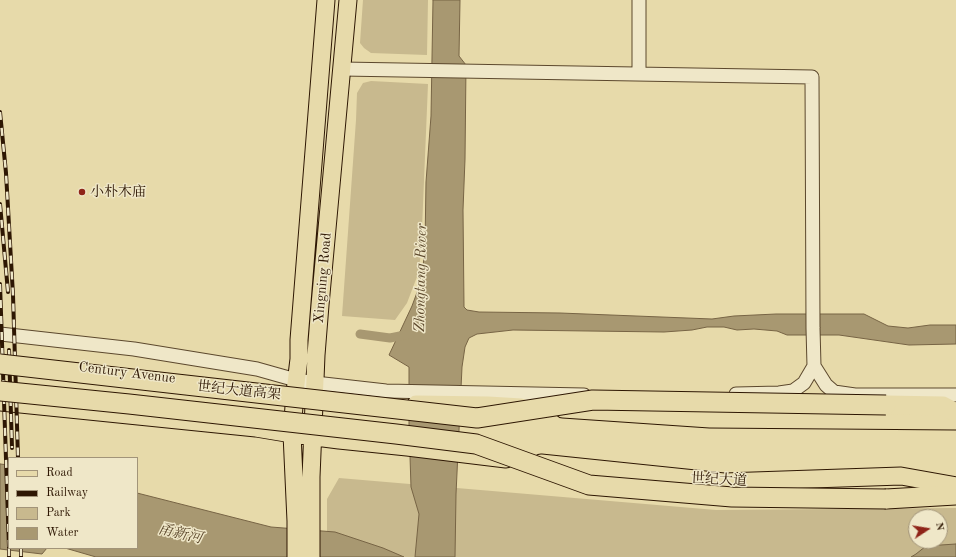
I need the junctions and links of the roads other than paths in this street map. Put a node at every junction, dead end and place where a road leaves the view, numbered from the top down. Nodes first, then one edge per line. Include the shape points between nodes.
1 (326, 0) edge
2 (348, 0) edge
3 (639, 0) edge
4 (342, 69) junction
5 (638, 74) junction
6 (0, 334) edge
7 (0, 358) edge
8 (0, 364) edge
9 (814, 366) junction
10 (295, 386) junction
11 (315, 389) junction
12 (0, 390) edge
13 (956, 395) edge
14 (0, 402) edge
15 (483, 411) junction
16 (956, 413) edge
17 (956, 422) edge
18 (292, 434) junction
19 (313, 437) junction
20 (479, 451) junction
21 (956, 486) edge
22 (956, 495) edge
23 (303, 521) junction
24 (296, 557) edge
25 (311, 557) edge

1 - 10 main road, Xingning Road
2 - 4 main road, Xingning Road
3 - 5 street
4 - 5 street
4 - 11 main road, Xingning Road via 320,305
5 - 9 street via 812,77
6 - 10 street via 134,349 257,369
7 - 10 main road, Century Avenue
8 - 15 highway, 世纪大道高架, bridge
9 - 11 street via 804,383 793,391 779,393 635,396
9 - 13 street via 826,385 834,392 855,396
10 - 11 main road, Century Avenue
10 - 18 main road, Xingning Road
11 - 15 main road, Century Avenue via 396,404
11 - 19 main road, Xingning Road
12 - 20 highway, 世纪大道高架, bridge via 380,432
14 - 18 main road via 256,428
15 - 16 highway, 世纪大道高架, bridge via 594,400 943,406
15 - 17 main road via 710,419
18 - 19 main road, 世纪大道
18 - 23 main road, Xingning Road
19 - 20 main road, 世纪大道 via 407,447
19 - 23 main road, Xingning Road via 311,477
20 - 21 main road, 世纪大道 via 724,482 901,476
20 - 22 highway, 世纪大道高架, bridge via 588,485 732,497 886,499
23 - 24 main road
23 - 25 main road, Xingning Road

